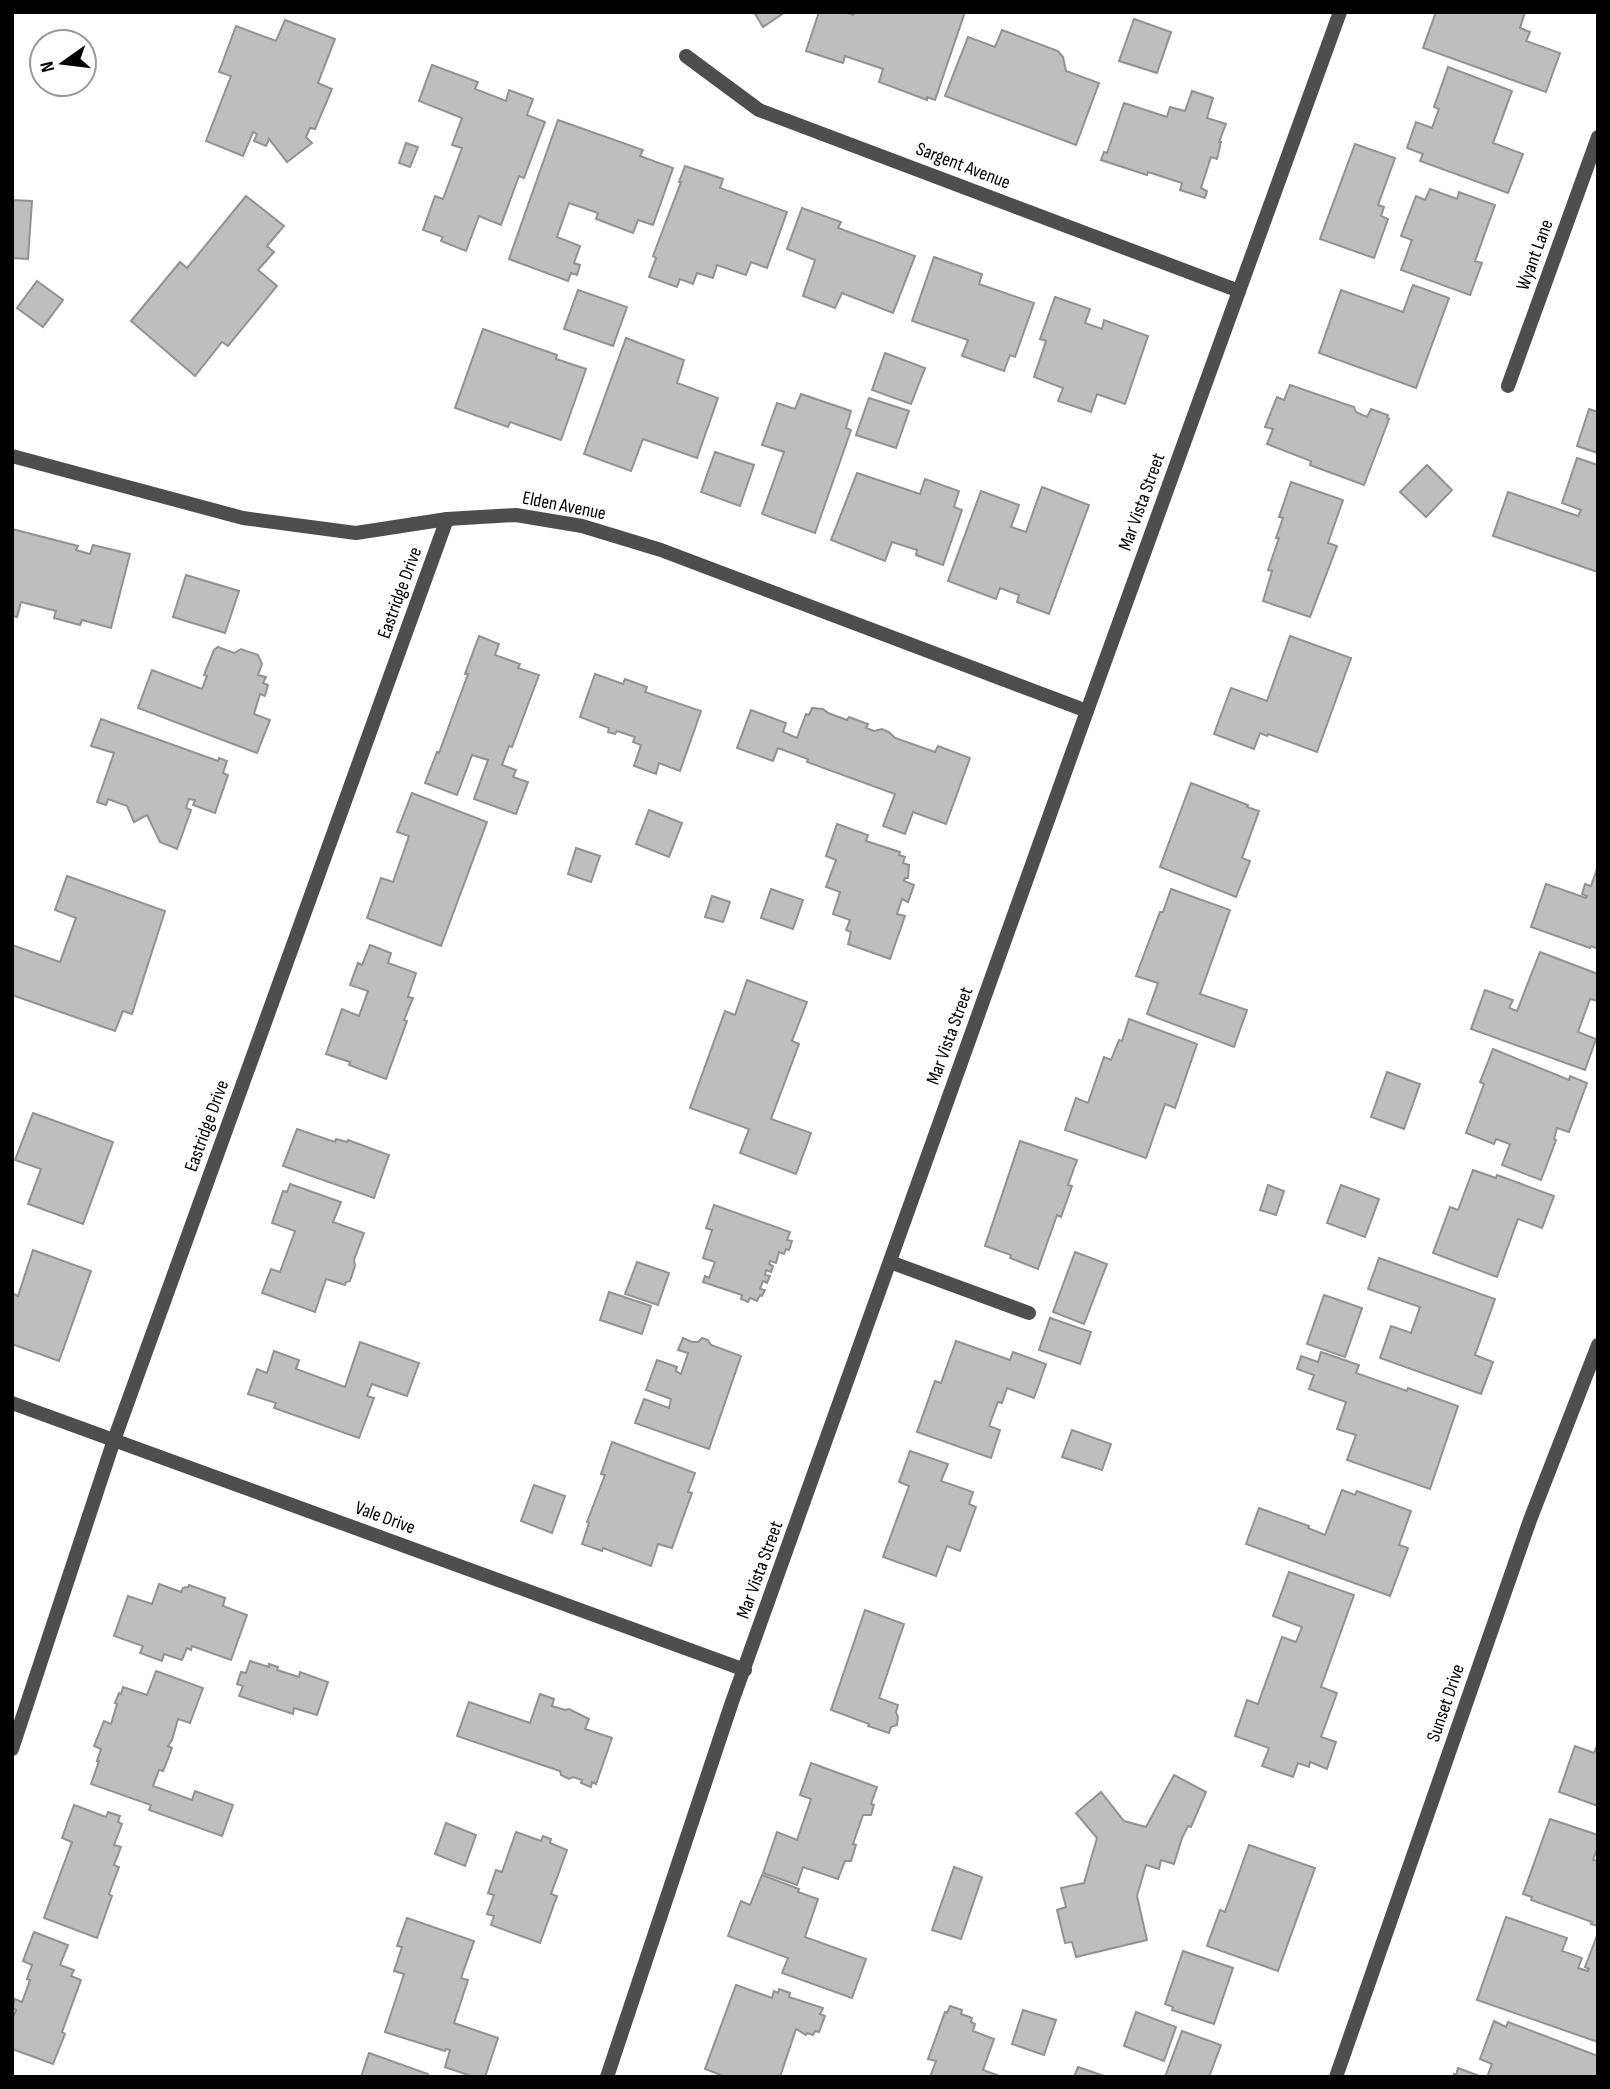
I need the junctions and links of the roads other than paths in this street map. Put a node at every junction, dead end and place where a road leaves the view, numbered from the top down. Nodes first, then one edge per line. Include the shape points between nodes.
1 (1340, 12) edge
2 (686, 56) dead end
3 (1598, 136) edge
4 (1238, 291) junction
5 (1508, 386) dead end
6 (12, 456) edge
7 (447, 519) junction
8 (1087, 711) junction
9 (890, 1262) junction
10 (1029, 1313) dead end
11 (1598, 1345) edge
12 (12, 1403) edge
13 (114, 1440) junction
14 (745, 1670) junction
15 (12, 1749) edge
16 (607, 2077) edge
17 (1336, 2077) edge

1 - 4 street, Mar Vista Street
2 - 4 street, Sargent Avenue via 759,110
3 - 5 street, Wyant Lane
4 - 8 street, Mar Vista Street
6 - 7 street, Elden Avenue via 243,518 356,533
7 - 8 street, Elden Avenue via 516,515 582,526 661,550
7 - 13 street, Eastridge Drive
8 - 9 street, Mar Vista Street
9 - 10 street
9 - 14 street, Mar Vista Street
11 - 17 street, Sunset Drive via 1530,1520
12 - 13 street, Vale Drive
13 - 14 street, Vale Drive
13 - 15 street, Eastridge Drive
14 - 16 street, Mar Vista Street

